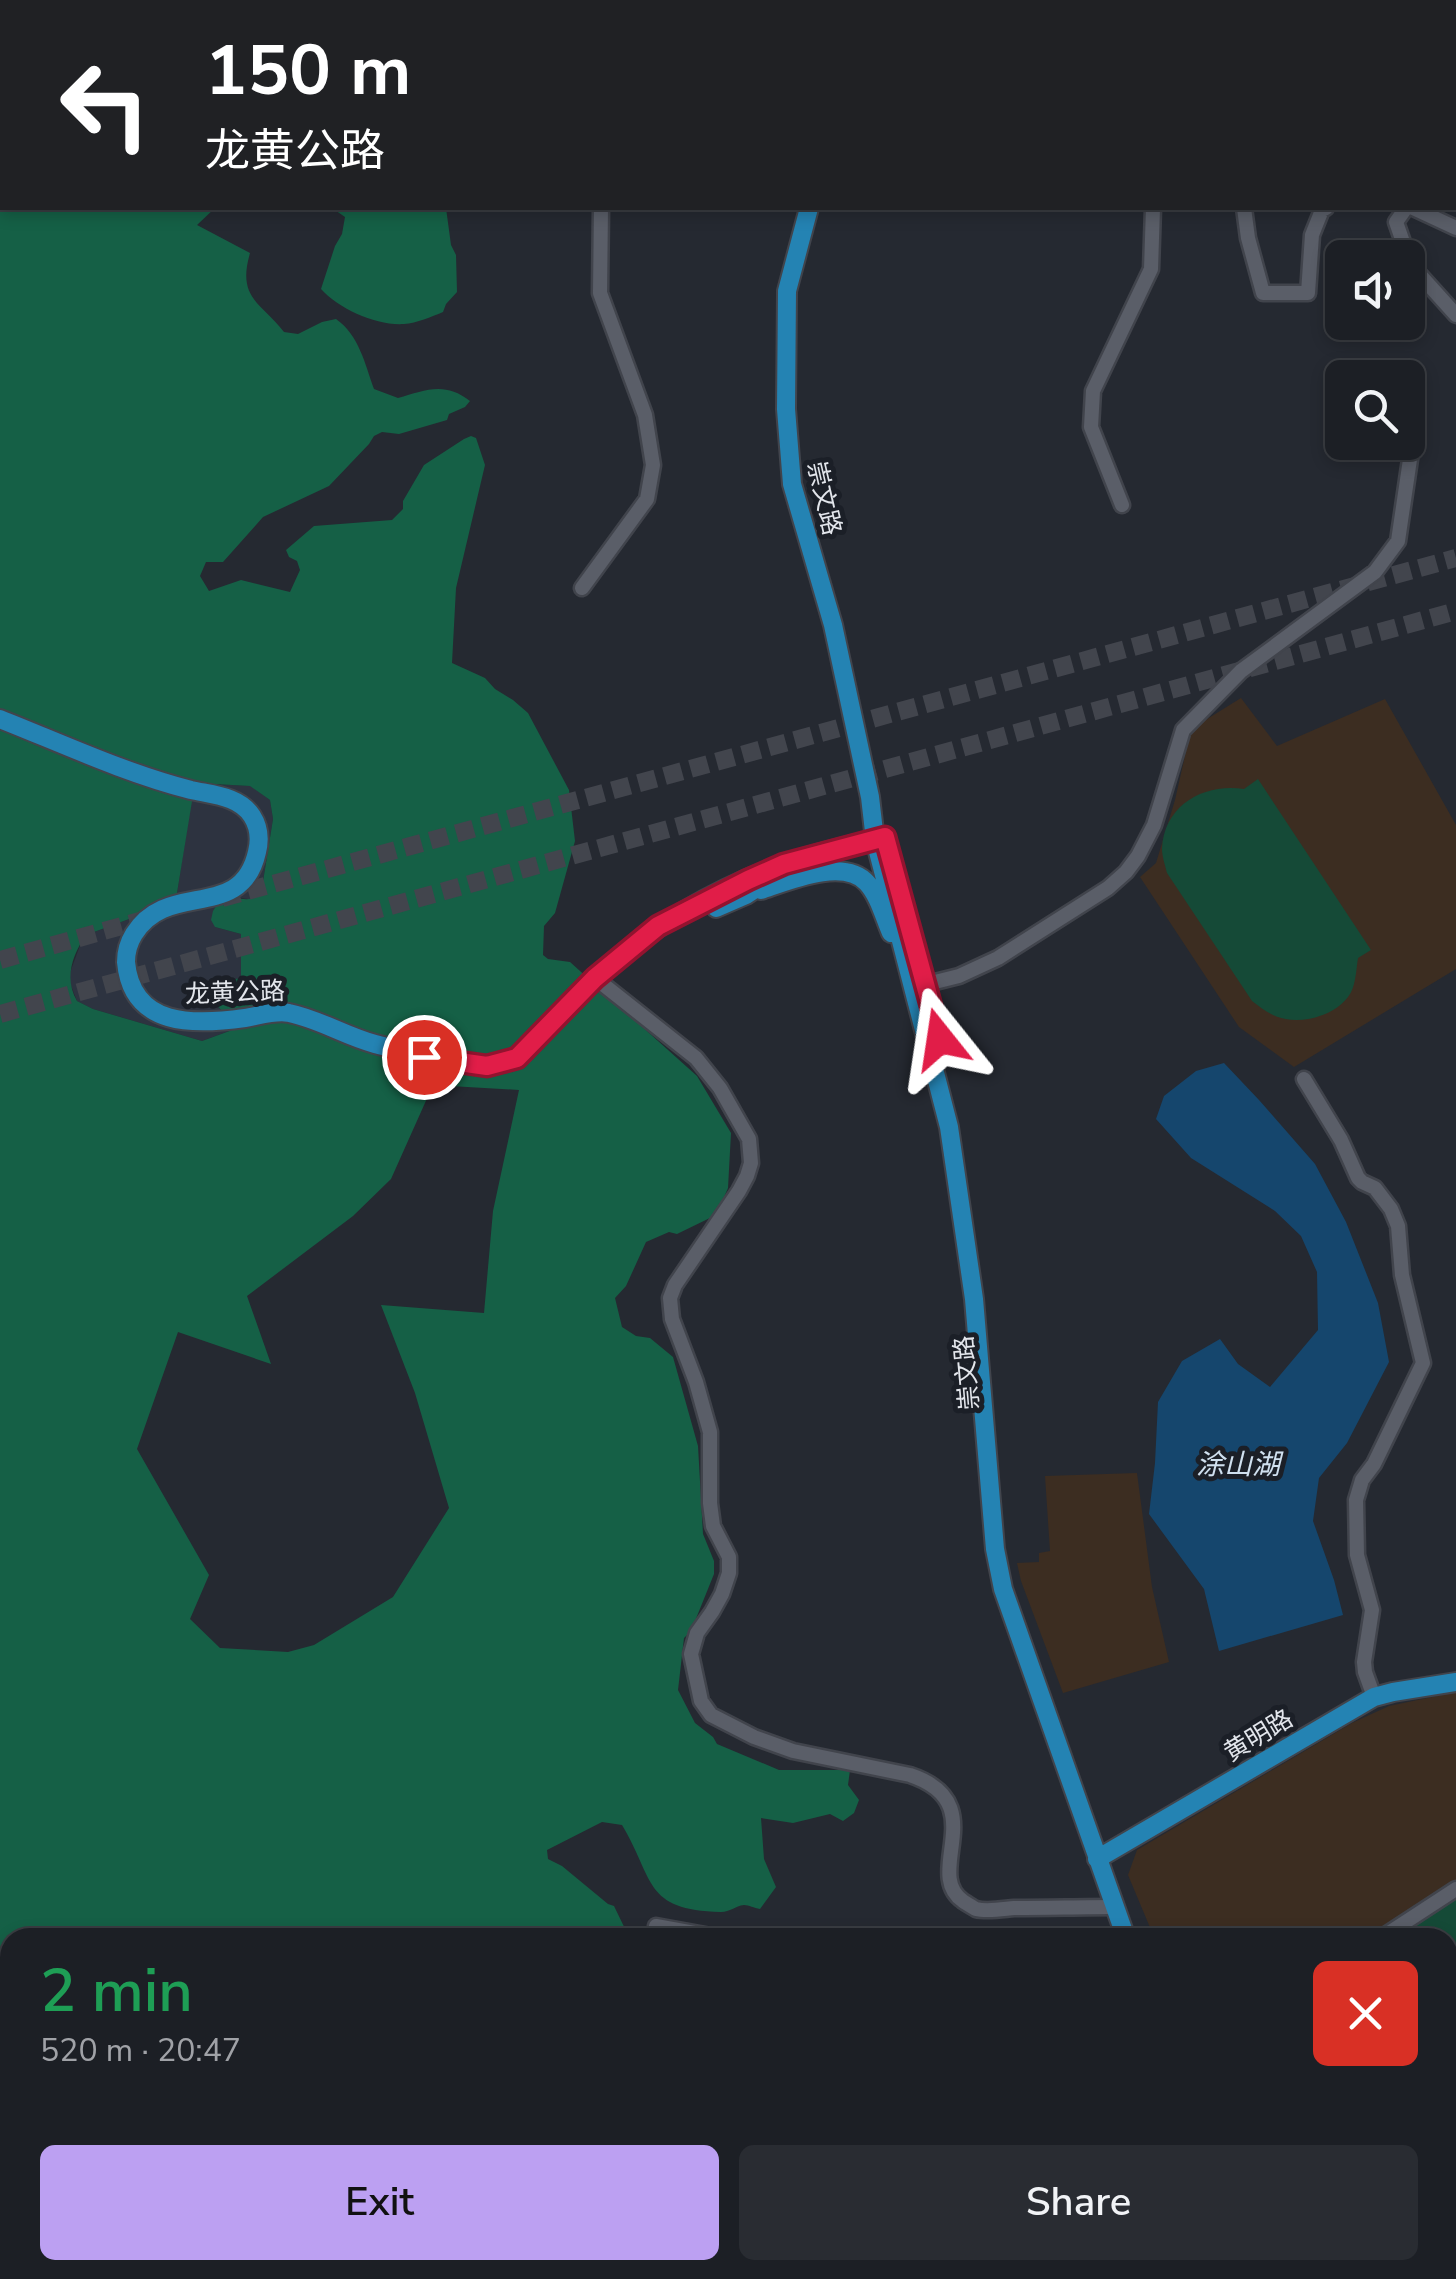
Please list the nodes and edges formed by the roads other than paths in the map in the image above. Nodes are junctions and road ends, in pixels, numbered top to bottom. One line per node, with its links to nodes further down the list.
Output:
1 (602, 210): 12 (street)
2 (808, 210): 14 (main road, 崇文路)
3 (1153, 210): 11 (street)
4 (1244, 210): 5 (street)
5 (1322, 210)
6 (1405, 210): 9 (street)
7 (1417, 210): 8 (street)
8 (1456, 228)
9 (1456, 314)
10 (1410, 460): 17 (street)
11 (1122, 506)
12 (582, 588)
13 (0, 719): 16 (main road, 龙黄公路)
14 (881, 841): 15 (main road, 龙黄公路); 17 (main road, 崇文路)
15 (739, 891): 16 (main road, 龙黄公路); 17 (main road)
16 (595, 978): 23 (street)
17 (920, 986): 21 (main road, 崇文路)
18 (1304, 1080): 20 (street)
19 (1456, 1682): 20 (main road, 黄明路)
20 (1374, 1697): 21 (main road, 黄明路)
21 (1102, 1856): 23 (main road, 崇文路); 27 (main road, 崇文路)
22 (1456, 1888): 28 (street)
23 (1114, 1907): 26 (main road, 崇文路)
24 (656, 1926): 25 (street)
25 (667, 1928)
26 (1122, 1928)
27 (1134, 1928)
28 (1396, 1928)

